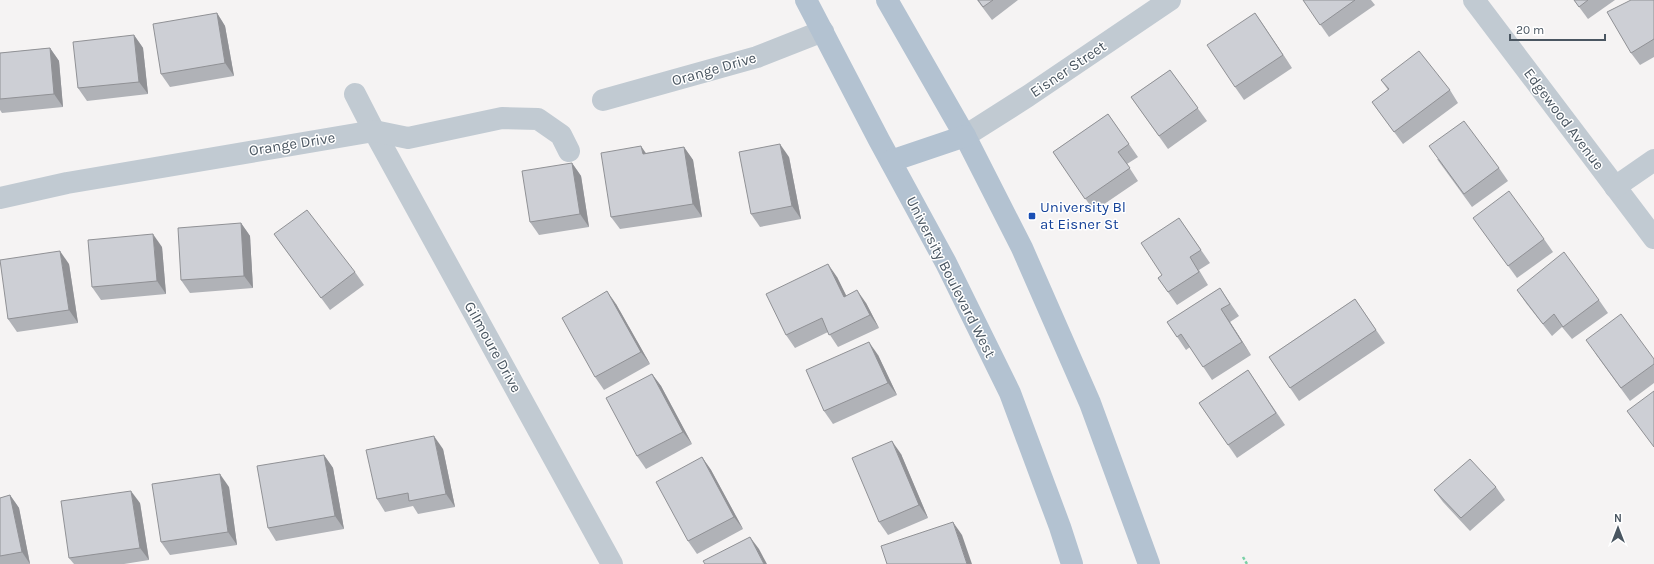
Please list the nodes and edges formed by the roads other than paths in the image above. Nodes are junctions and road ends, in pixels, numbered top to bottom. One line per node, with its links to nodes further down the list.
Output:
1 (806, 0): 5 (main road, University Boulevard West)
2 (887, 0): 9 (main road)
3 (1170, 0): 9 (street, Eisner Street)
4 (1474, 0): 13 (street, Edgewood Avenue)
5 (823, 30): 7 (street, Orange Drive); 12 (main road, University Boulevard West)
6 (355, 94): 8 (street, Gilmoure Drive)
7 (603, 100)
8 (374, 131): 10 (street, Orange Drive); 14 (street, Orange Drive); 16 (street, Gilmoure Drive)
9 (965, 136): 12 (main road); 18 (main road)
10 (569, 151)
11 (1654, 160): 13 (street)
12 (891, 161): 17 (main road, University Boulevard West)
13 (1615, 187): 15 (street, Edgewood Avenue)
14 (0, 198)
15 (1654, 238)
16 (612, 564)
17 (1072, 564)
18 (1149, 564)

